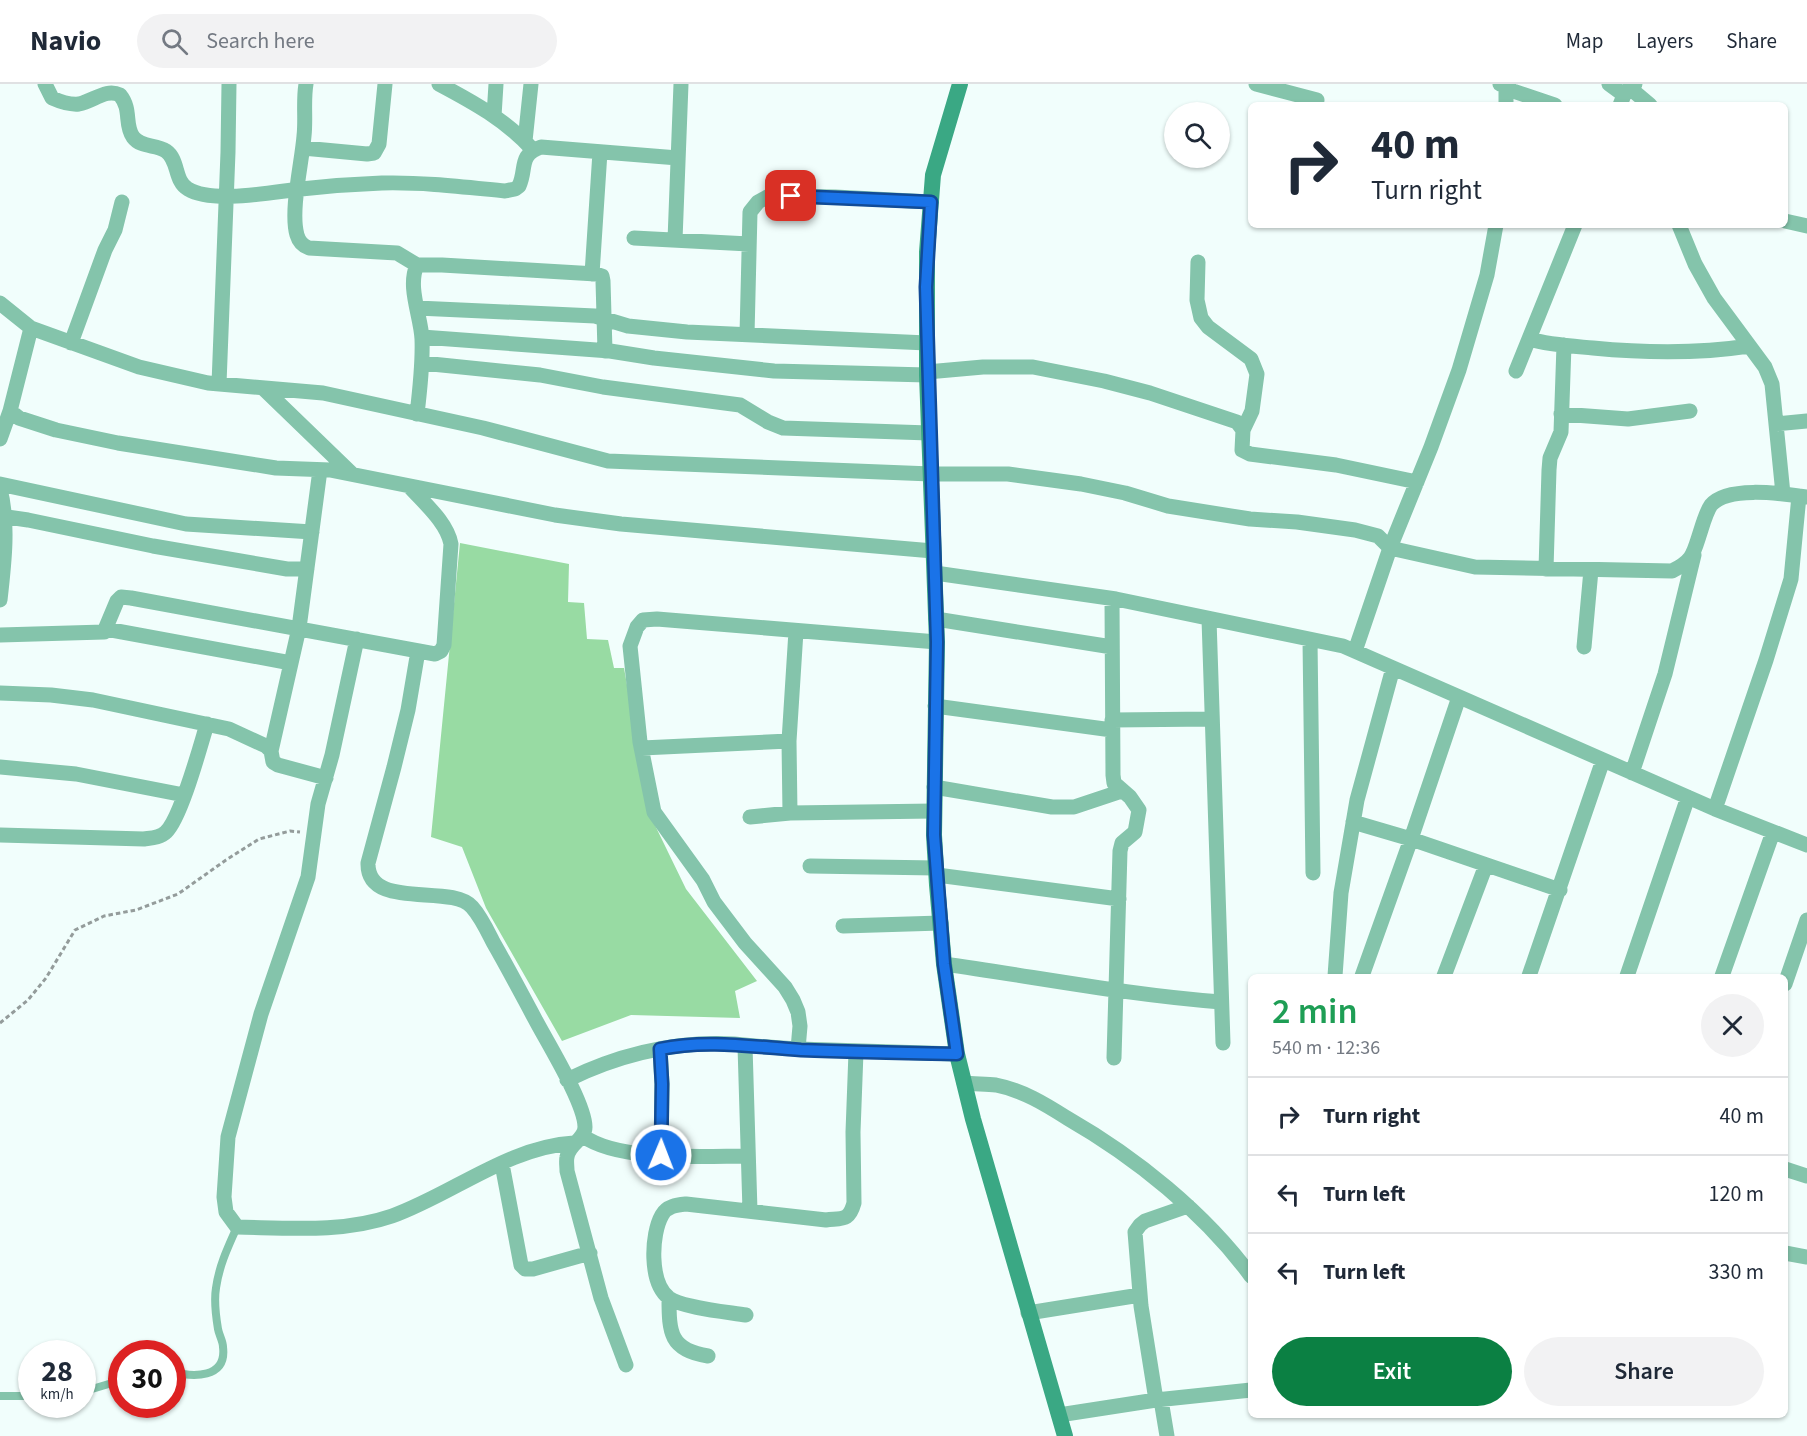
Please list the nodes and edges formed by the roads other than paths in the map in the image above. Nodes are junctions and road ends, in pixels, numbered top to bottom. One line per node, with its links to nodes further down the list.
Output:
1 (45, 84): 24 (street)
2 (229, 84): 24 (street)
3 (306, 84): 20 (street)
4 (385, 84): 20 (street)
5 (438, 84): 18 (street)
6 (496, 84): 18 (street)
7 (531, 84): 19 (street)
8 (681, 84): 22 (street)
9 (960, 84): 26 (main road)
10 (1256, 84): 14 (street)
11 (1609, 84): 13 (street)
12 (1503, 85): 15 (street); 16 (street)
13 (1628, 91): 17 (street)
14 (1317, 100)
15 (1506, 102)
16 (1546, 102)
17 (1645, 102)
18 (494, 116): 19 (street)
19 (529, 145): 21 (street); 23 (street)
20 (303, 148): 23 (street)
21 (600, 152): 22 (street); 37 (street)
22 (678, 158): 33 (street)
23 (298, 189): 24 (street); 36 (street)
24 (226, 196): 53 (street)
25 (122, 202): 45 (street)
26 (931, 202): 34 (street); 46 (main road)
27 (1788, 222): 28 (street)
28 (1807, 226)
29 (1495, 228): 67 (street)
30 (1574, 228): 44 (street)
31 (1680, 228): 48 (street)
32 (634, 238): 33 (street)
33 (675, 240): 34 (street)
34 (749, 244): 42 (street)
35 (1198, 262): 61 (street)
36 (417, 266): 37 (street); 39 (street)
37 (592, 274): 40 (street)
38 (0, 303): 41 (street)
39 (417, 308): 40 (street); 43 (street)
40 (604, 318): 42 (street); 49 (street)
41 (31, 328): 45 (street); 55 (street)
42 (747, 334): 46 (street)
43 (422, 337): 49 (street); 50 (street)
44 (1529, 339): 47 (street); 51 (street)
45 (71, 343): 53 (street)
46 (927, 343): 52 (main road)
47 (1564, 345): 48 (street); 58 (street)
48 (1749, 346): 60 (street)
49 (605, 351): 52 (street)
50 (422, 363): 57 (street); 62 (street)
51 (1516, 370)
52 (927, 373): 61 (street); 62 (main road)
53 (219, 384): 54 (street)
54 (263, 388): 57 (street); 65 (street)
55 (10, 411): 63 (street); 64 (street)
56 (1690, 411): 58 (street)
57 (417, 414): 66 (street)
58 (1561, 414): 79 (street)
59 (1807, 421): 60 (street)
60 (1776, 424): 71 (street)
61 (1243, 430): 67 (street)
62 (929, 433): 66 (main road)
63 (0, 439)
64 (320, 470): 65 (street); 74 (street)
65 (352, 474): 69 (street)
66 (931, 474): 75 (street); 76 (main road)
67 (1417, 482): 75 (street)
68 (0, 484): 74 (street)
69 (409, 486): 76 (street); 95 (street)
70 (0, 489): 73 (street)
71 (1783, 494): 72 (street); 77 (street)
72 (1803, 496): 116 (street)
73 (2, 516): 78 (street); 83 (street)
74 (312, 532): 78 (street)
75 (1390, 548): 79 (street); 96 (street)
76 (933, 551): 81 (main road)
77 (1694, 555): 80 (street); 110 (street)
78 (307, 569): 86 (street)
79 (1546, 569): 80 (street)
80 (1591, 570): 94 (street)
81 (935, 573): 82 (street); 84 (main road)
82 (1112, 599): 85 (street); 93 (street)
83 (0, 600)
84 (936, 619): 92 (main road); 93 (street)
85 (1209, 619): 91 (street); 102 (street)
86 (299, 628): 87 (street); 90 (street); 97 (street)
87 (106, 629): 89 (street); 97 (street)
88 (796, 631): 92 (street); 105 (street); 106 (street)
89 (0, 635)
90 (357, 639): 95 (street); 111 (street)
91 (1310, 640): 96 (street); 128 (street)
92 (937, 642): 101 (main road)
93 (1112, 647): 104 (street)
94 (1584, 647)
95 (418, 651): 151 (street)
96 (1355, 651): 98 (street)
97 (291, 663): 107 (street)
98 (1394, 668): 100 (street); 120 (street)
99 (0, 693): 103 (street)
100 (1459, 697): 108 (street); 123 (street)
101 (935, 706): 104 (street); 112 (main road)
102 (1212, 719): 104 (street); 143 (street)
103 (207, 724): 107 (street); 114 (street)
104 (1112, 725): 113 (street)
105 (789, 741): 106 (street); 118 (street)
106 (642, 748): 147 (street)
107 (271, 752): 111 (street)
108 (1603, 760): 110 (street); 129 (street)
109 (0, 767): 114 (street)
110 (1632, 773): 115 (street)
111 (326, 778): 161 (street)
112 (934, 787): 113 (street); 117 (main road)
113 (1122, 791): 130 (street)
114 (184, 795): 122 (street)
115 (1688, 797): 116 (street); 139 (street)
116 (1715, 809): 121 (street)
117 (934, 811): 118 (street); 127 (main road)
118 (790, 813): 119 (street)
119 (750, 817)
120 (1353, 822): 123 (street); 135 (street)
121 (1773, 832): 124 (street); 140 (street)
122 (0, 835)
123 (1412, 839): 125 (street); 136 (street)
124 (1807, 845)
125 (1486, 865): 129 (street); 137 (street)
126 (810, 866): 127 (street)
127 (936, 872): 130 (street); 132 (main road)
128 (1313, 873)
129 (1560, 890): 138 (street)
130 (1119, 899): 142 (street)
131 (1807, 920): 141 (street)
132 (941, 923): 133 (street); 134 (main road)
133 (843, 926)
134 (944, 964): 142 (street); 149 (main road)
135 (1335, 973)
136 (1363, 974)
137 (1445, 974)
138 (1530, 974)
139 (1628, 974)
140 (1723, 974)
141 (1788, 975)
142 (1117, 991): 143 (street); 150 (street)
143 (1221, 1002): 144 (street)
144 (1222, 1043)
145 (745, 1046): 146 (street); 147 (street); 155 (street)
146 (660, 1049): 151 (street); 154 (street)
147 (798, 1050): 148 (street)
148 (856, 1052): 149 (street); 160 (street)
149 (957, 1054): 152 (main road)
150 (1114, 1058)
151 (567, 1080): 153 (street)
152 (964, 1083): 159 (street); 168 (main road)
153 (579, 1139): 154 (street); 156 (street); 162 (street)
154 (661, 1155): 155 (street)
155 (748, 1156): 160 (street)
156 (502, 1164): 161 (street); 162 (street)
157 (1788, 1170): 158 (street)
158 (1807, 1176)
159 (1188, 1206): 165 (street); 166 (street)
160 (750, 1211): 167 (street)
161 (237, 1227): 172 (lane)
162 (590, 1253): 171 (street)
163 (1788, 1254): 164 (street)
164 (1807, 1257)
165 (1248, 1272)
166 (1140, 1295): 168 (street); 176 (street)
167 (669, 1298): 169 (street); 170 (street)
168 (1028, 1314): 177 (main road)
169 (746, 1315)
170 (708, 1356)
171 (626, 1365)
172 (186, 1376)
173 (1248, 1390): 176 (street)
174 (0, 1396): 175 (lane)
175 (18, 1396)
176 (1158, 1400): 177 (street); 179 (street)
177 (1059, 1415): 178 (main road)
178 (1065, 1436)
179 (1167, 1436)

